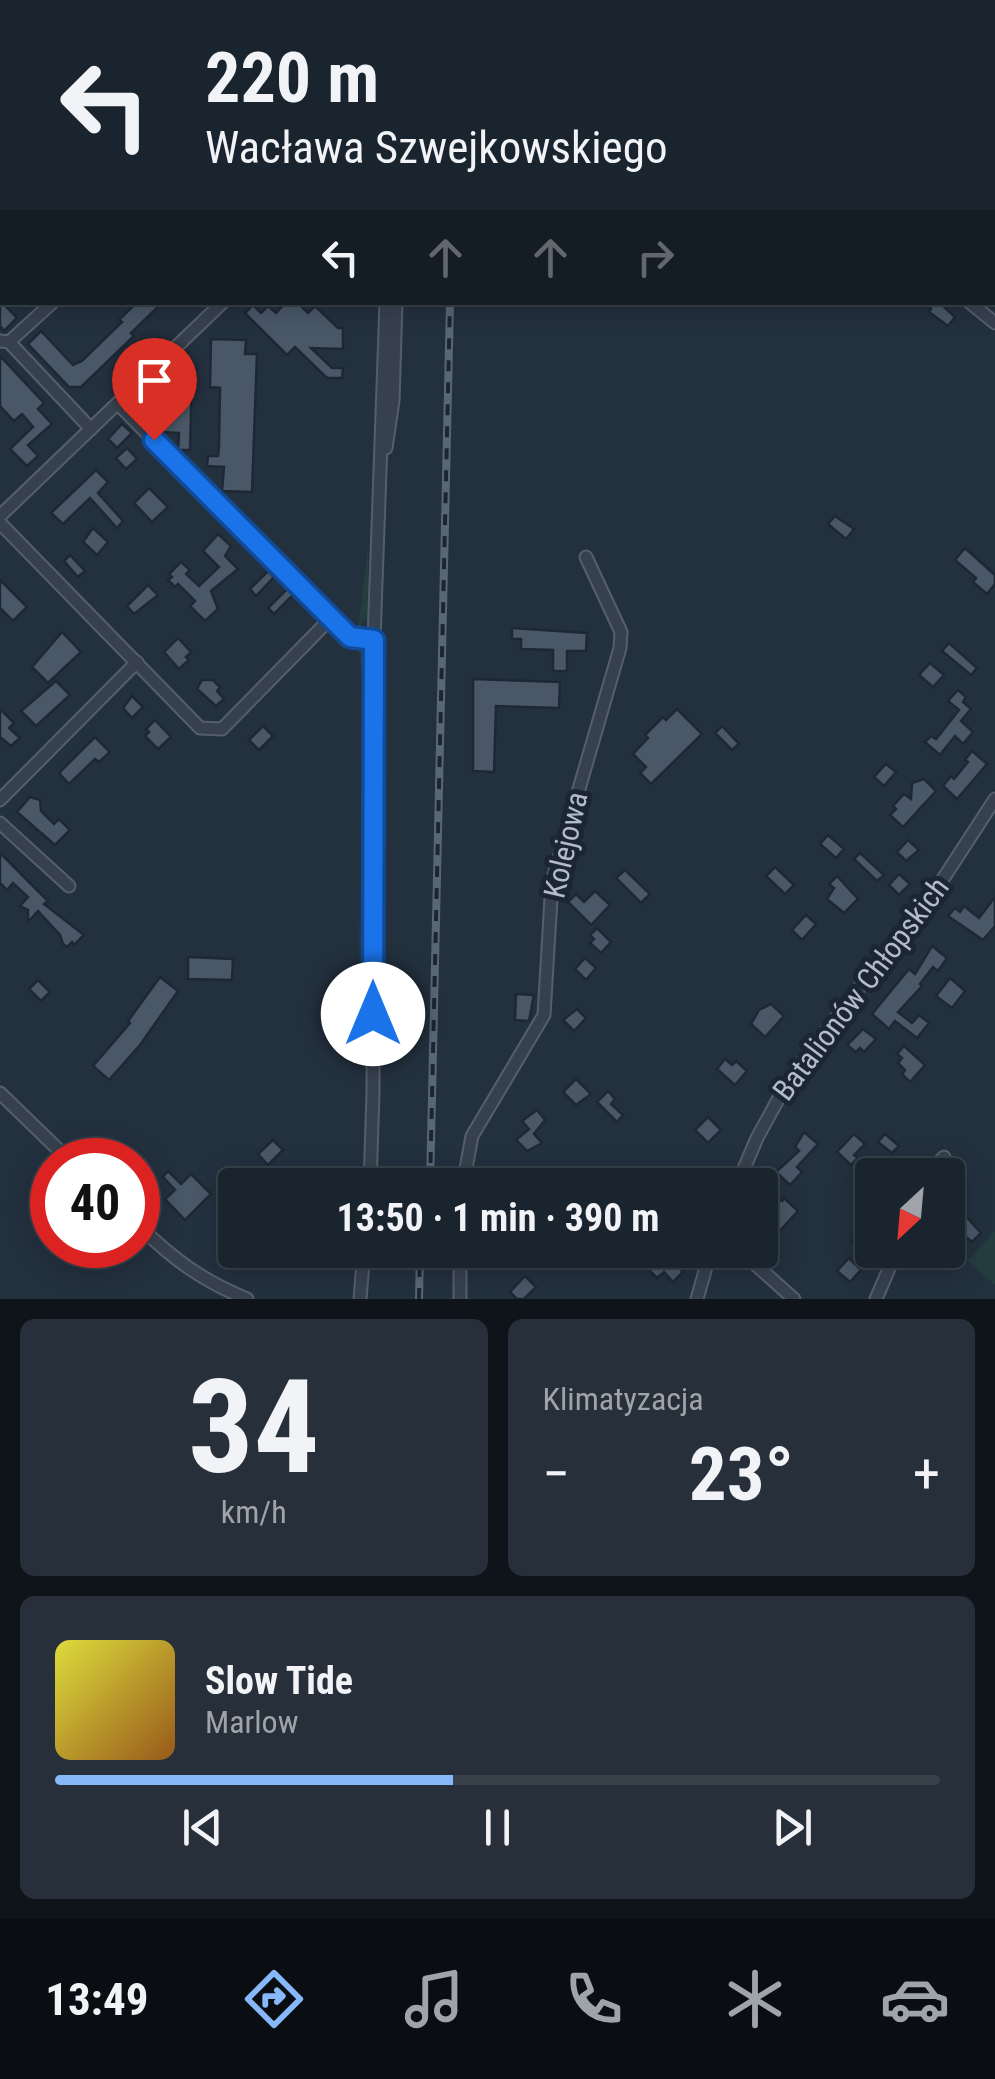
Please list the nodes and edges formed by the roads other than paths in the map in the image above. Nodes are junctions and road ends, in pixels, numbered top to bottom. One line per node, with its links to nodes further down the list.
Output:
1 (50, 305): 7 (street)
2 (219, 305): 8 (street)
3 (386, 305): 10 (street)
4 (396, 305): 10 (street)
5 (974, 305): 6 (street)
6 (995, 323)
7 (5, 342): 9 (street)
8 (118, 404): 9 (street); 13 (street)
9 (91, 429): 11 (street)
10 (382, 467): 14 (street)
11 (0, 519): 15 (street)
12 (586, 556): 23 (street, Kolejowa)
13 (330, 619): 14 (street); 15 (street)
14 (374, 640): 22 (street)
15 (137, 662): 17 (street)
16 (995, 799): 24 (street, Batalionów Chłopskich)
17 (0, 800)
18 (0, 823): 19 (street)
19 (69, 886)
20 (0, 1093): 21 (street)
21 (46, 1138)
22 (371, 1168)
23 (466, 1168)
24 (744, 1168)
25 (160, 1245): 31 (street)
26 (363, 1268): 32 (street)
27 (460, 1268): 33 (street)
28 (706, 1268): 34 (street)
29 (759, 1268): 35 (street)
30 (889, 1268): 36 (street)
31 (247, 1299)
32 (360, 1299)
33 (460, 1299)
34 (697, 1299)
35 (794, 1299)
36 (876, 1299)

